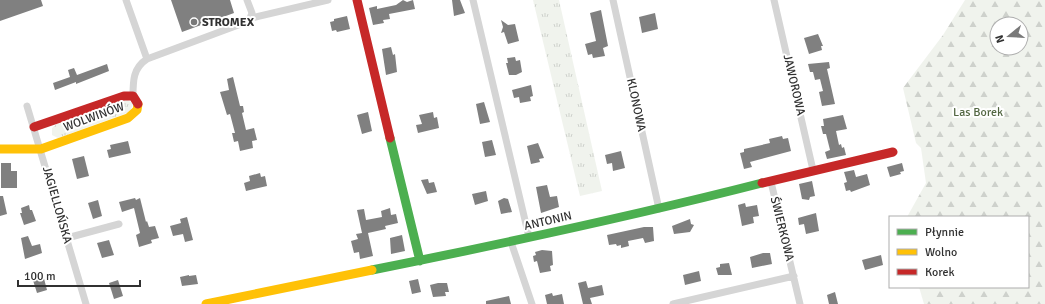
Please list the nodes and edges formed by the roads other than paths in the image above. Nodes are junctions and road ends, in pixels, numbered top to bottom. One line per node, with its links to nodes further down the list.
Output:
1 (126, 0): 9 (street)
2 (247, 0): 8 (street)
3 (328, 0): 8 (street)
4 (357, 0): 23 (street)
5 (472, 0): 20 (street)
6 (613, 0): 18 (street, KLONOWA)
7 (774, 0): 16 (street, JAWOROWA)
8 (251, 18): 9 (street)
9 (147, 59): 10 (street, WOLWINÓW)
10 (133, 96): 12 (street, WOLWINÓW); 14 (street, WOLWINÓW)
11 (27, 106): 12 (street, JAGIELLOŃSKA)
12 (34, 127): 14 (street, JAGIELLOŃSKA)
13 (0, 148): 14 (street)
14 (41, 149): 21 (street, JAGIELLOŃSKA)
15 (893, 152): 16 (street, ANTONIN)
16 (813, 170): 17 (street, ANTONIN)
17 (771, 182): 18 (street, ANTONIN); 24 (street, ŚWIERKOWA)
18 (659, 209): 20 (street, ANTONIN)
19 (119, 224): 21 (street)
20 (529, 237): 22 (street, ANTONIN)
21 (67, 238): 25 (street, JAGIELLOŃSKA)
22 (511, 242): 23 (street, ANTONIN); 27 (street)
23 (420, 261): 26 (street, ANTONIN)
24 (794, 276): 28 (street, ŚWIERKOWA); 29 (street, ŚWIERKOWA)
25 (86, 304)
26 (206, 304)
27 (532, 304)
28 (673, 304)
29 (800, 304)

